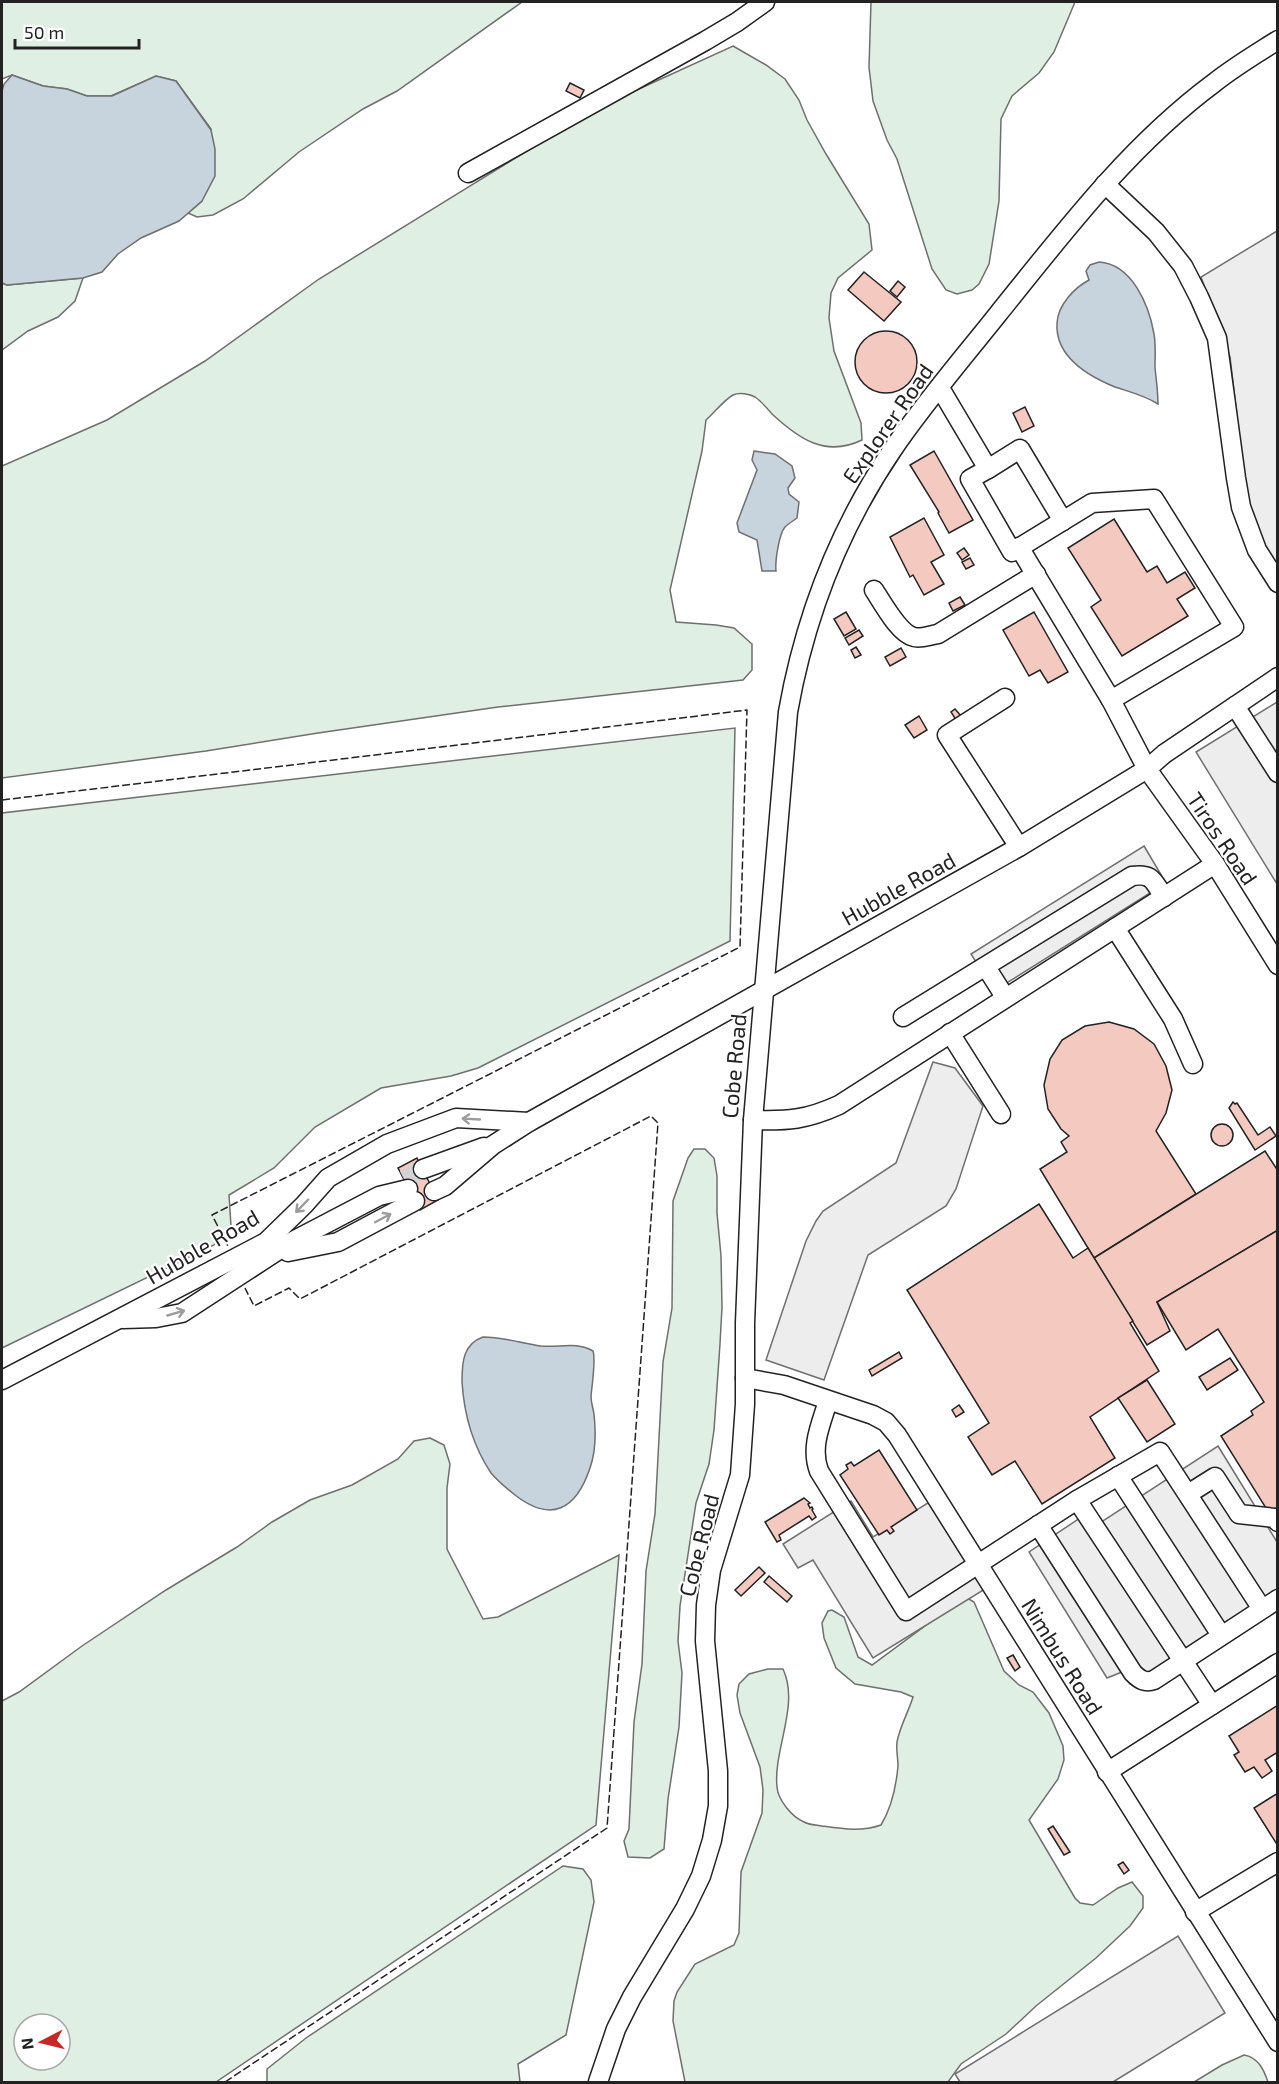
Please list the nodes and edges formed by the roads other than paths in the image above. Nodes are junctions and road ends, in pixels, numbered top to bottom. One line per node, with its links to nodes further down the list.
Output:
1 (765, 2): 3 (street)
2 (1278, 40): 4 (street, Explorer Road)
3 (468, 173)
4 (1105, 184): 5 (street, Explorer Road); 10 (street)
5 (940, 388): 6 (street); 24 (street, Explorer Road)
6 (988, 469): 7 (street); 8 (street)
7 (1063, 521): 8 (street); 14 (street)
8 (1019, 547): 9 (street, Tiros Road)
9 (1036, 574): 11 (street); 14 (street, Tiros Road)
10 (1278, 583)
11 (873, 590)
12 (1276, 680): 15 (street, Hubble Road)
13 (1005, 698): 18 (street)
14 (1112, 700): 16 (street, Tiros Road)
15 (1234, 706): 16 (street, Hubble Road); 17 (street)
16 (1147, 769): 18 (street, Hubble Road); 19 (street, Tiros Road)
17 (1278, 773)
18 (1018, 847): 24 (street, Hubble Road)
19 (1215, 864): 20 (street); 22 (street, Tiros Road)
20 (1164, 897): 21 (street); 23 (street)
21 (1115, 928): 25 (street); 28 (street)
22 (1278, 965)
23 (986, 967): 25 (street); 26 (street)
24 (764, 992): 30 (street, Cobe Road); 31 (street, Hubble Road)
25 (1005, 997): 27 (street)
26 (903, 1017)
27 (950, 1033): 29 (street); 30 (street)
28 (1193, 1064)
29 (1001, 1114)
30 (753, 1120): 35 (street, Cobe Road)
31 (530, 1122): 32 (street, Hubble Road); 34 (street, Hubble Road, one-way to 34)
32 (493, 1145): 32 (street, Hubble Road)
33 (269, 1258): 33 (street, Hubble Road, one-way to 33); 34 (street, Hubble Road, one-way to 33)
34 (118, 1319): 36 (street, Hubble Road)
35 (745, 1378): 37 (street, Nimbus Road); 54 (street, Cobe Road)
36 (2, 1380)
37 (828, 1401): 43 (street, Nimbus Road); 43 (street)
38 (1118, 1476): 39 (street); 40 (street); 46 (street)
39 (1188, 1494): 41 (street); 45 (street)
40 (1077, 1500): 42 (street); 47 (street)
41 (1278, 1522)
42 (1038, 1525): 43 (street); 47 (street)
43 (978, 1564): 50 (street, Nimbus Road)
44 (1278, 1599): 45 (street)
45 (1262, 1609): 46 (street)
46 (1221, 1635): 47 (street)
47 (1183, 1662): 49 (street)
48 (1278, 1663): 49 (street)
49 (1212, 1705): 50 (street)
50 (1107, 1772): 52 (street, Nimbus Road)
51 (1278, 1862): 52 (street)
52 (1195, 1912): 53 (street, Nimbus Road)
53 (1278, 2043)
54 (598, 2082)

